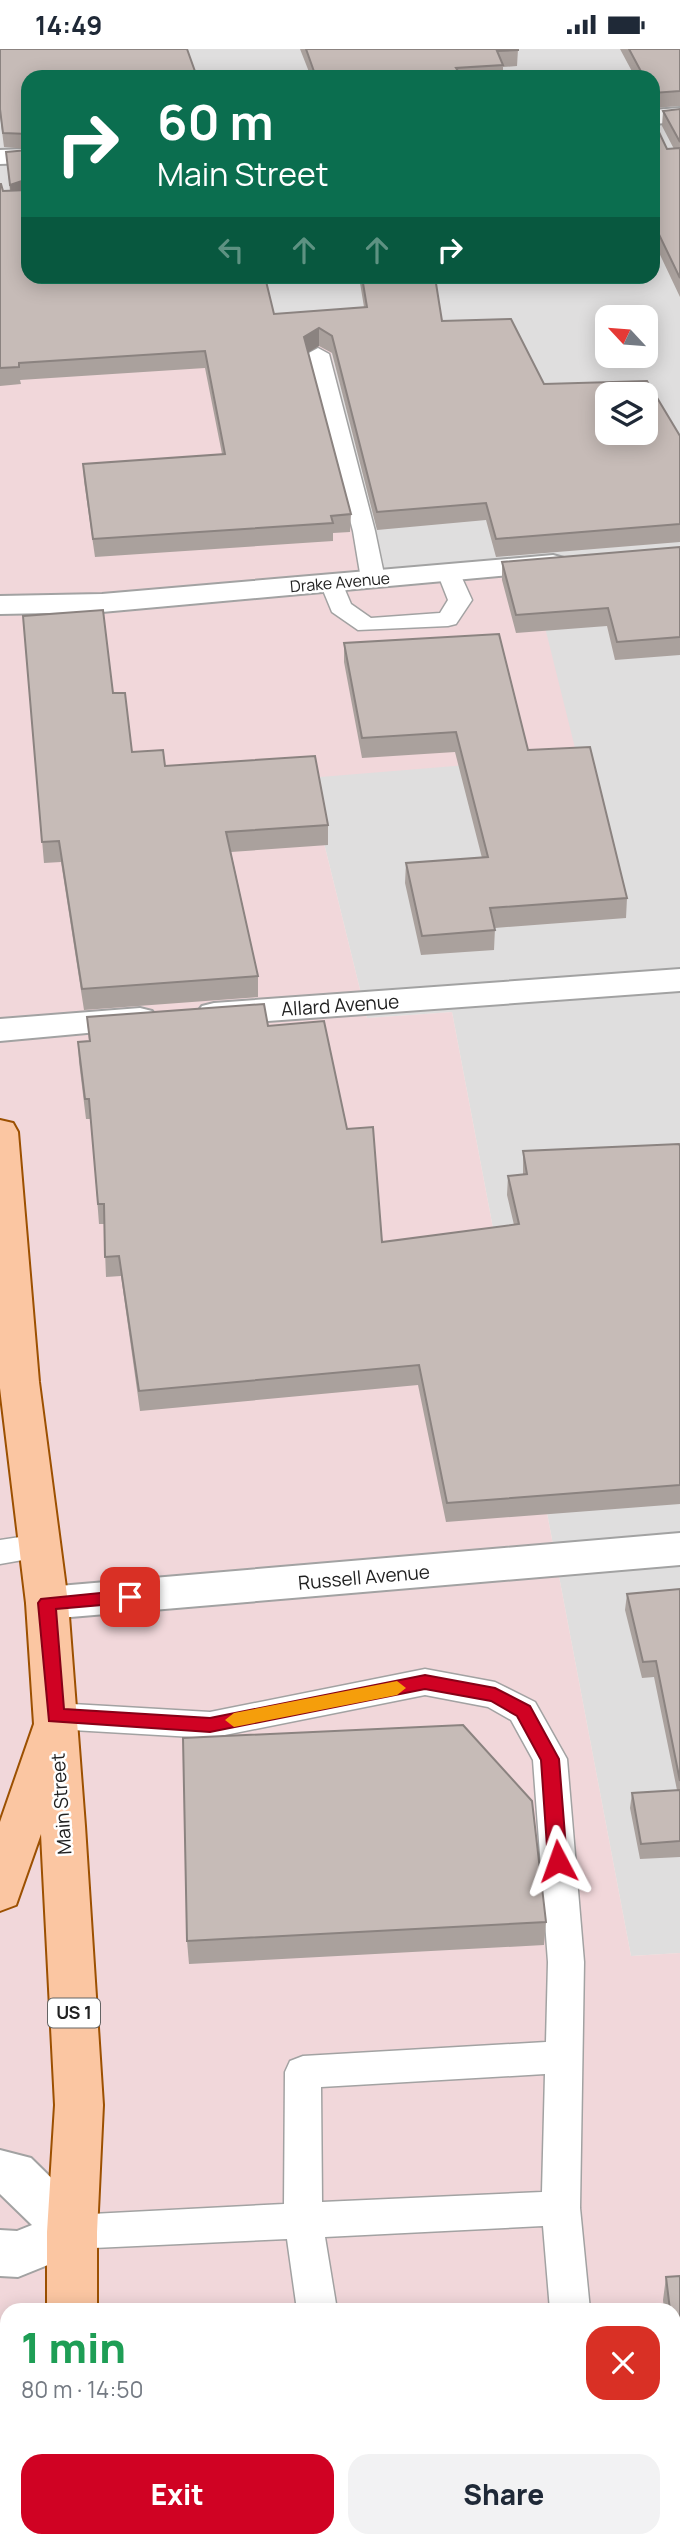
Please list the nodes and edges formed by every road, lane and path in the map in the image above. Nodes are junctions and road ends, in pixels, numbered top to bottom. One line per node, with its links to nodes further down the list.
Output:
1 (680, 115): 2 (street)
2 (660, 116)
3 (21, 156): 4 (street)
4 (0, 157)
5 (318, 354): 8 (lane)
6 (575, 562): 7 (street, Drake Avenue)
7 (449, 572): 8 (street, Drake Avenue); 9 (lane)
8 (373, 579): 9 (street, Drake Avenue)
9 (332, 583): 10 (street, Drake Avenue)
10 (0, 605)
11 (680, 980): 12 (street, Allard Avenue)
12 (0, 1030)
13 (0, 1132): 14 (main road, Main Street / US 1)
14 (4, 1207): 15 (main road, Main Street / US 1)
15 (20, 1549): 17 (main road, Main Street / US 1)
16 (680, 1549): 17 (street, Russell Avenue)
17 (47, 1603): 18 (main road, Main Street / US 1)
18 (55, 1716): 19 (main road); 20 (lane); 24 (main road, Main Street / US 1)
19 (0, 1892)
20 (565, 2057): 22 (lane); 23 (lane)
21 (0, 2172): 24 (street)
22 (561, 2208): 23 (lane); 28 (lane)
23 (303, 2221): 24 (lane); 27 (lane)
24 (72, 2232): 25 (street); 26 (main road, Main Street / US 1)
25 (0, 2253)
26 (72, 2303)
27 (316, 2303)
28 (569, 2303)

